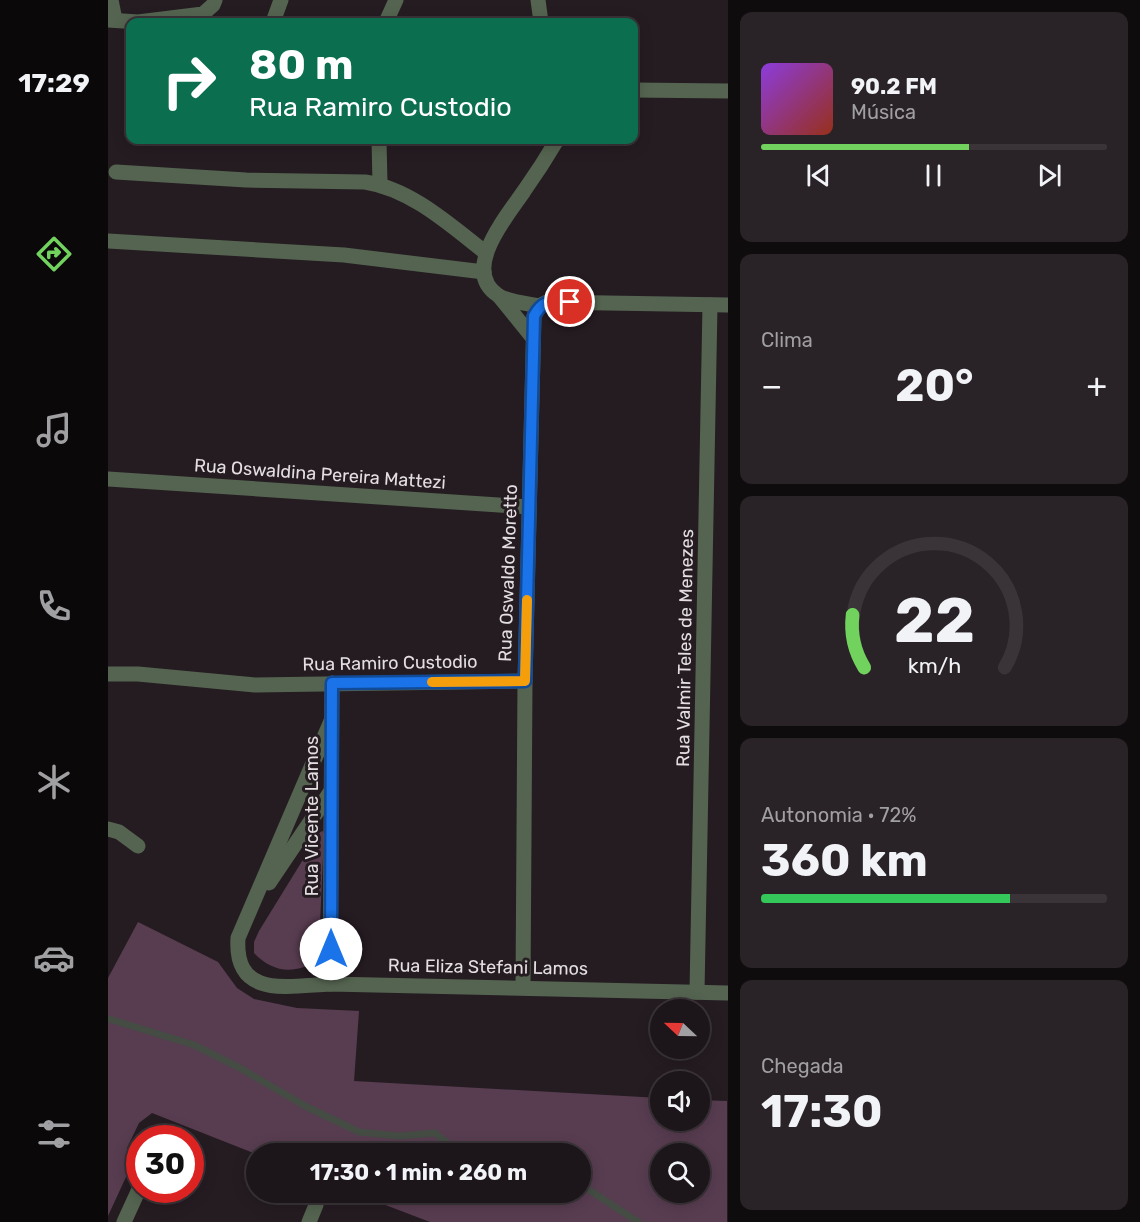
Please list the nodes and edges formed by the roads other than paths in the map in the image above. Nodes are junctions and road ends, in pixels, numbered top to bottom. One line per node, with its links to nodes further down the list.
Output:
1 (111, 0): 10 (street)
2 (215, 0): 6 (street)
3 (281, 0): 7 (street)
4 (396, 0): 8 (street)
5 (538, 0): 9 (street)
6 (170, 18)
7 (274, 18)
8 (388, 18)
9 (541, 18)
10 (112, 20)
11 (638, 90): 12 (street)
12 (728, 91)
13 (379, 144): 16 (street)
14 (555, 144): 18 (street)
15 (116, 172): 16 (street)
16 (380, 184): 18 (street)
17 (108, 241): 19 (street)
18 (486, 253): 19 (street)
19 (484, 272): 20 (street)
20 (499, 296): 23 (street); 24 (street)
21 (710, 305): 22 (street); 23 (street); 37 (street, Rua Valmir Teles de Menezes)
22 (728, 305)
23 (539, 306): 24 (street, Rua Oswaldo Moretto)
24 (533, 338): 26 (street, Rua Oswaldo Moretto)
25 (108, 479): 26 (street, Rua Oswaldina Pereira Mattezi)
26 (530, 507): 28 (street, Rua Oswaldo Moretto)
27 (108, 674): 29 (street, Rua Ramiro Custodio)
28 (525, 681): 29 (street, Rua Ramiro Custodio); 36 (street, Rua Oswaldo Moretto)
29 (332, 683): 30 (street, Rua Vicente Lamos)
30 (331, 721): 31 (street, Rua Vicente Lamos); 34 (street, Rua Eliza Stefani Lamos)
31 (331, 791): 34 (street, Rua Eliza Stefani Lamos); 35 (street, Rua Vicente Lamos)
32 (108, 830): 33 (street)
33 (138, 846)
34 (249, 912): 35 (street, Rua Eliza Stefani Lamos)
35 (330, 984): 36 (street, Rua Eliza Stefani Lamos)
36 (523, 987): 37 (street, Rua Eliza Stefani Lamos)
37 (697, 992): 38 (street, Rua Eliza Stefani Lamos)
38 (728, 993)
39 (132, 1203): 41 (street)
40 (316, 1205): 42 (street)
41 (124, 1222)
42 (309, 1222)

